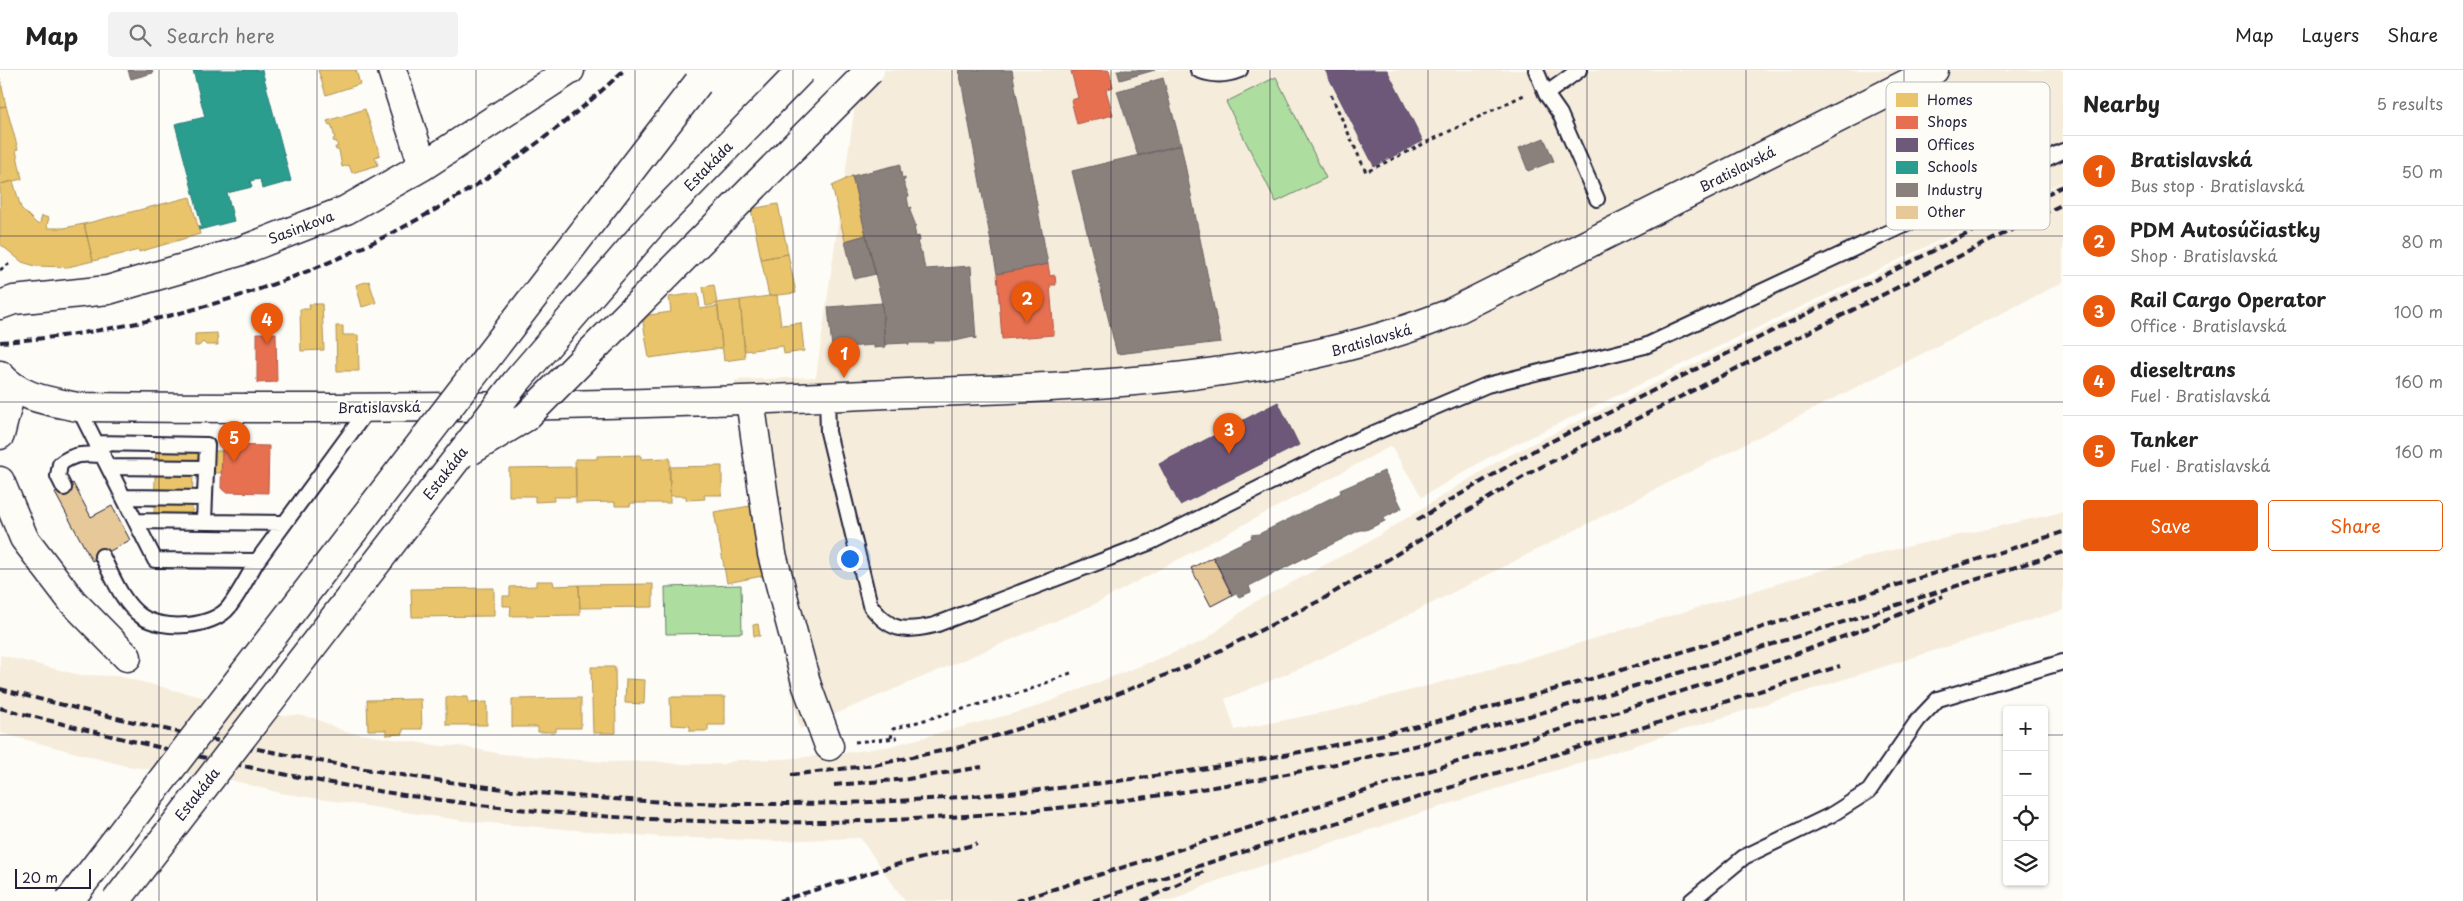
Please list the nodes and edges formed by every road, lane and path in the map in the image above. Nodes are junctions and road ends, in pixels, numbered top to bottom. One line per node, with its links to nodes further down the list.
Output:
1 (392, 70): 18 (street)
2 (570, 70): 18 (street, Sasinkova)
3 (802, 70): 31 (street, Estakáda, bridge)
4 (870, 70): 31 (street, bridge)
5 (1198, 70): 6 (lane)
6 (1240, 70)
7 (1536, 70): 14 (lane)
8 (1579, 70): 14 (lane)
9 (1934, 70): 10 (street, Bratislavská)
10 (1904, 77)
11 (698, 83): 48 (street, bridge)
12 (1886, 86): 25 (street, Bratislavská)
13 (1528, 92): 15 (path)
14 (1546, 94): 19 (lane)
15 (1331, 95)
16 (2063, 151): 17 (lane)
17 (2050, 157)
18 (423, 166): 23 (street, Sasinkova)
19 (1597, 199)
20 (1894, 230): 25 (lane)
21 (9, 264): 22 (path)
22 (0, 270)
23 (0, 305)
24 (6, 381): 27 (street, Bratislavská); 29 (street, Bratislavská)
25 (827, 397): 26 (street, Bratislavská)
26 (750, 400): 28 (street, Bratislavská); 47 (street)
27 (78, 407): 28 (street, Bratislavská); 30 (lane)
28 (369, 408): 39 (lane)
29 (0, 435)
30 (103, 455): 32 (lane); 32 (lane); 34 (lane); 35 (lane)
31 (454, 461): 49 (street, Estakáda, bridge)
32 (206, 468): 36 (lane)
33 (0, 481): 42 (street)
34 (64, 488)
35 (124, 498): 36 (lane); 37 (lane)
36 (205, 498): 38 (lane)
37 (136, 521): 38 (lane); 41 (lane)
38 (204, 522): 39 (lane)
39 (284, 523): 41 (lane)
40 (102, 556): 41 (lane)
41 (257, 561)
42 (127, 657)
43 (2063, 662): 50 (lane)
44 (1073, 672): 45 (path)
45 (891, 738): 46 (path); 47 (path)
46 (897, 738)
47 (829, 746)
48 (69, 901)
49 (116, 901)
50 (1691, 901)

